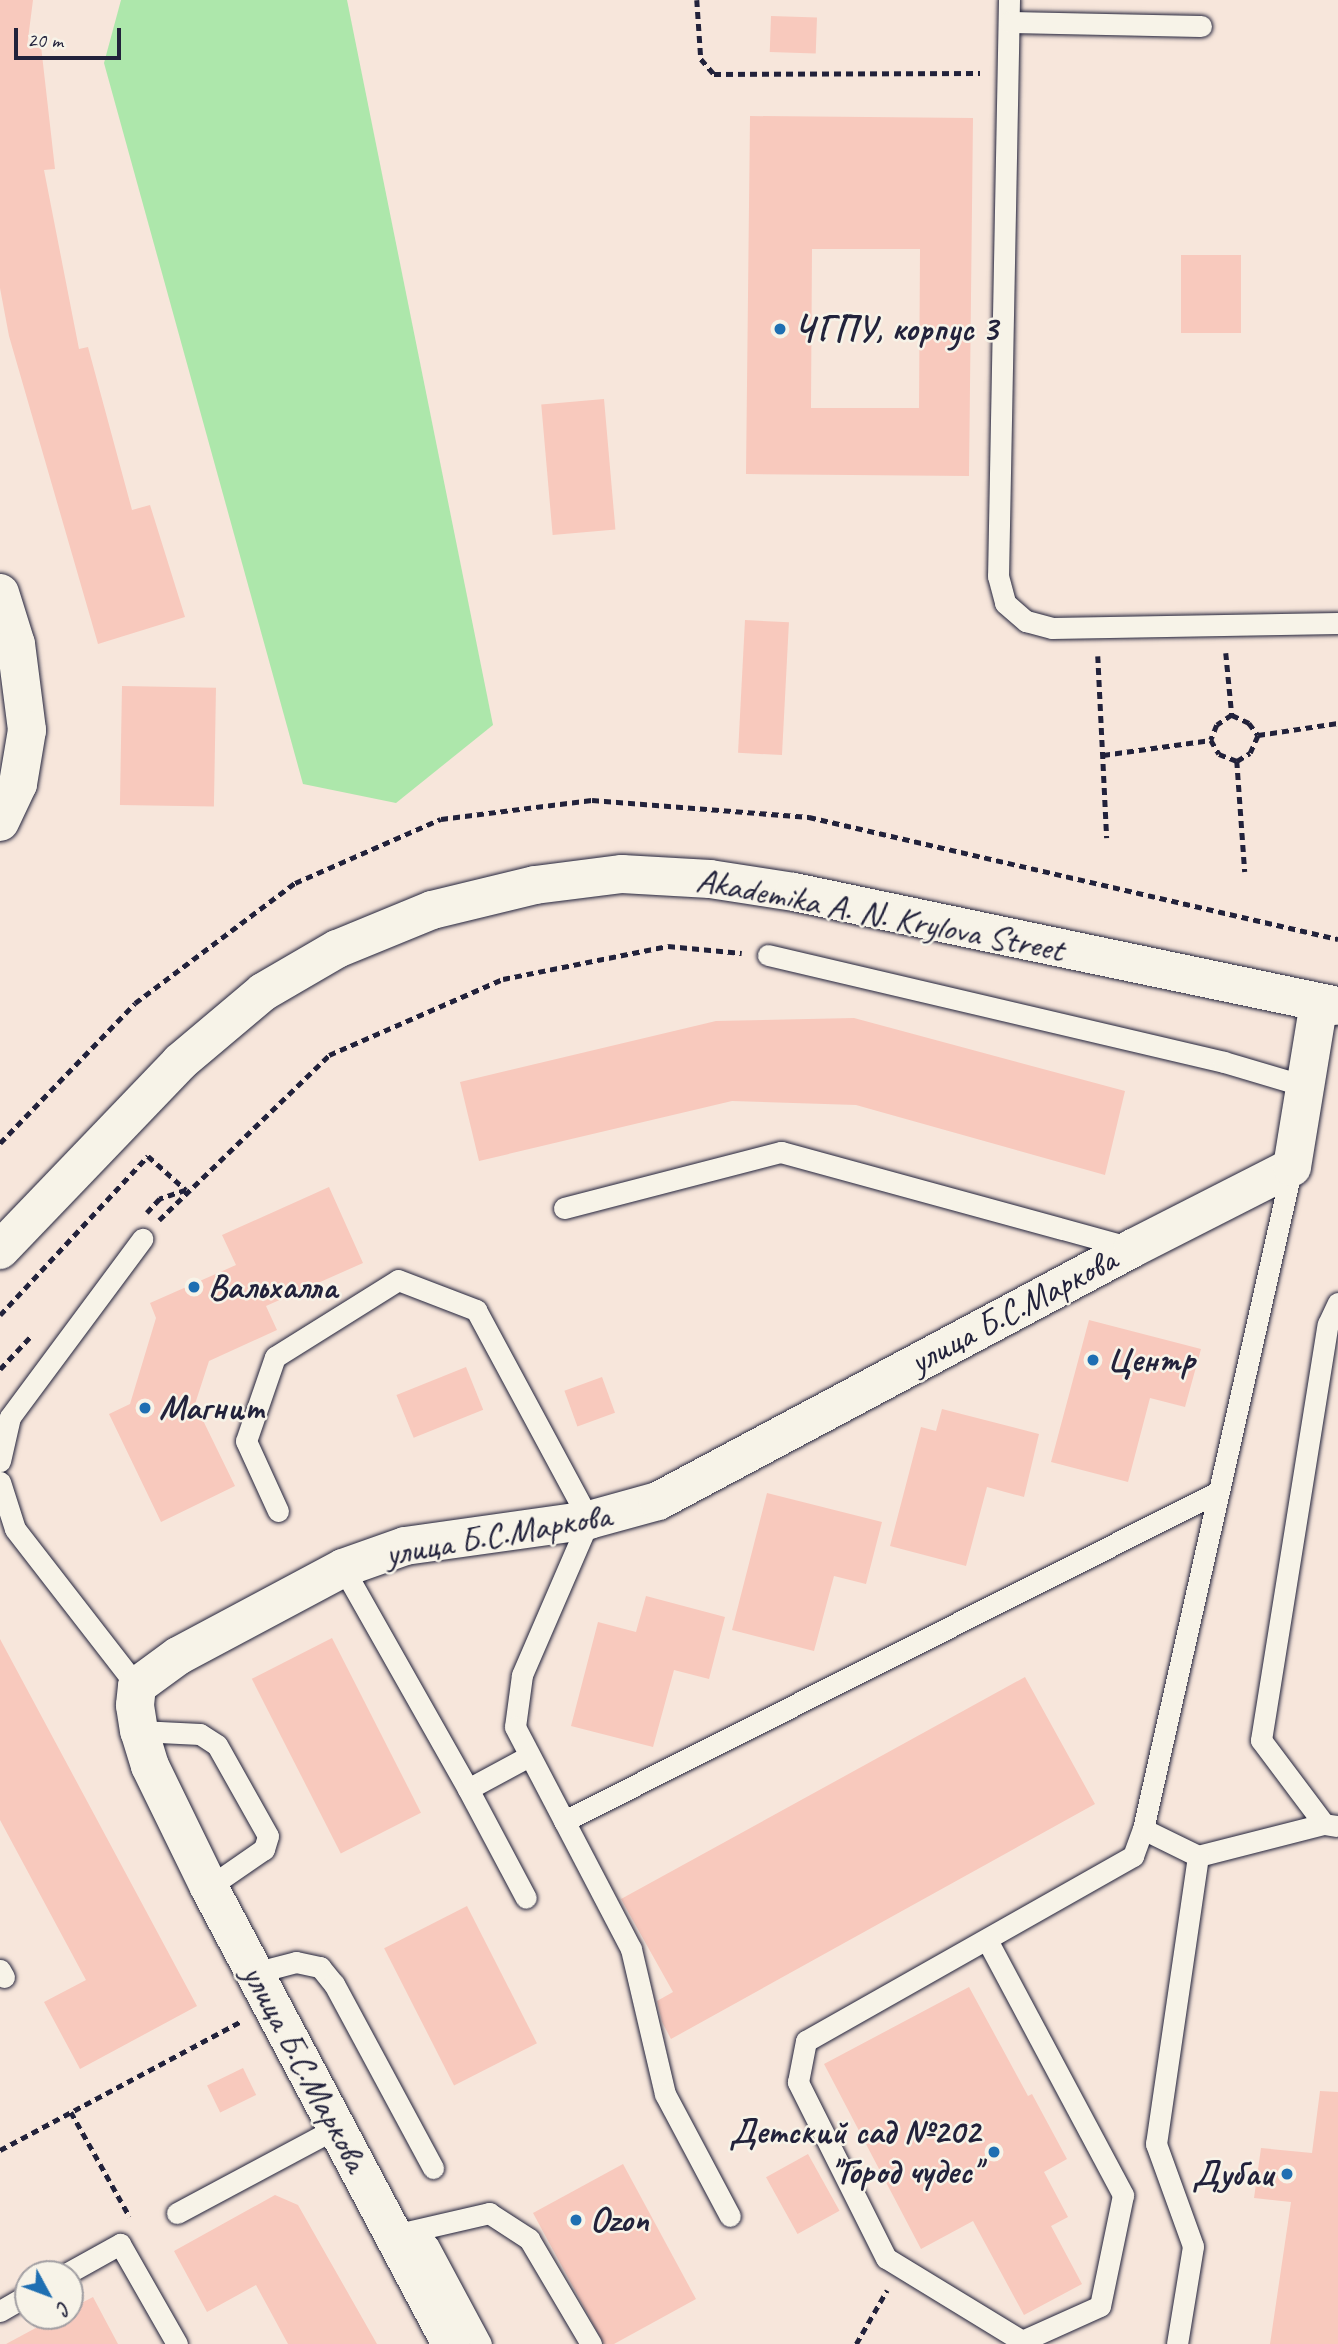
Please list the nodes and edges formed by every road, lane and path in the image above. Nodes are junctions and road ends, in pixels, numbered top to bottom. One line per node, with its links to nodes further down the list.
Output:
1 (698, 0): 5 (path)
2 (1009, 0): 3 (lane)
3 (1010, 22): 4 (lane); 5 (lane)
4 (1200, 26)
5 (1009, 74): 9 (lane)
6 (0, 593): 16 (street)
7 (1338, 623): 8 (lane)
8 (1223, 625): 9 (lane); 10 (path)
9 (1096, 627): 14 (path)
10 (1232, 715): 12 (path); 13 (path)
11 (1338, 723): 12 (path)
12 (1258, 736): 15 (path)
13 (1211, 740): 14 (path); 15 (path)
14 (1103, 755): 17 (path)
15 (1237, 761): 18 (path)
16 (0, 822)
17 (1107, 838)
18 (1245, 872)
19 (768, 955): 21 (lane); 23 (path)
20 (1329, 1004): 21 (street); 27 (street, Akademika A. N. Krylova Street)
21 (1305, 1086): 22 (street)
22 (1292, 1167): 26 (street, улица Б.С.Маркова); 32 (lane)
23 (186, 1190): 25 (path); 29 (path)
24 (564, 1209): 26 (lane)
25 (142, 1239): 30 (lane)
26 (1133, 1248): 34 (street, улица Б.С.Маркова)
27 (0, 1250)
28 (1338, 1303): 42 (lane)
29 (0, 1315)
30 (0, 1461)
31 (0, 1482): 35 (lane)
32 (1218, 1492): 41 (lane); 43 (lane)
33 (278, 1511): 34 (lane)
34 (589, 1520): 36 (street, улица Б.С.Маркова); 39 (lane)
35 (8, 1534): 37 (lane)
36 (343, 1568): 37 (street, улица Б.С.Маркова); 40 (lane)
37 (137, 1685): 38 (street, улица Б.С.Маркова)
38 (139, 1731): 45 (street, улица Б.С.Маркова); 45 (lane)
39 (528, 1756): 40 (lane); 41 (lane)
40 (468, 1789): 46 (lane)
41 (565, 1821): 54 (lane)
42 (1331, 1825): 44 (lane)
43 (1143, 1829): 44 (lane); 47 (lane)
44 (1198, 1856): 62 (lane)
45 (209, 1887): 48 (street, улица Б.С.Маркова)
46 (526, 1898)
47 (987, 1940): 47 (lane)
48 (263, 1990): 49 (path); 50 (street, улица Б.С.Маркова); 52 (lane)
49 (71, 2112): 51 (path); 56 (path)
50 (336, 2128): 53 (lane); 55 (street, улица Б.С.Маркова)
51 (0, 2150)
52 (433, 2168)
53 (177, 2213)
54 (730, 2216)
55 (394, 2235): 59 (street, улица Б.С.Маркова); 60 (lane); 61 (lane)
56 (120, 2244): 57 (lane); 58 (lane)
57 (84, 2264)
58 (177, 2344)
59 (451, 2344)
60 (481, 2344)
61 (591, 2344)
62 (1177, 2344)

